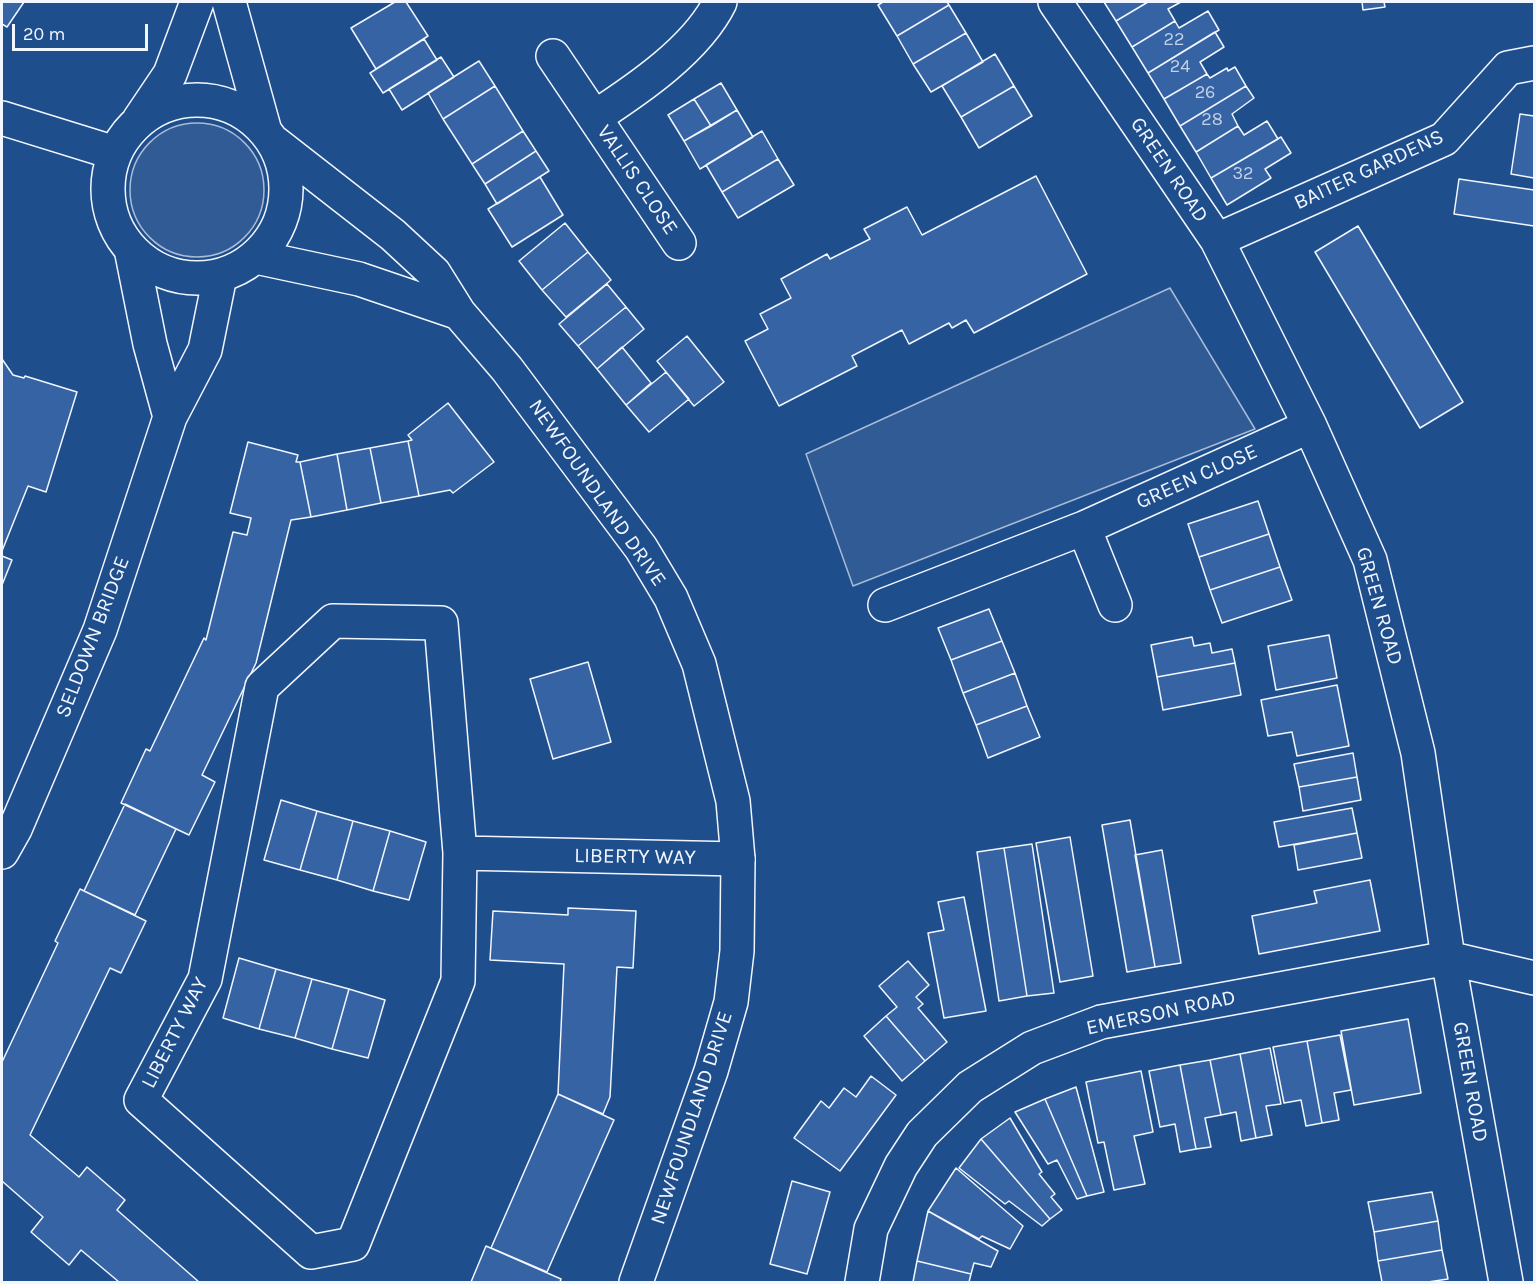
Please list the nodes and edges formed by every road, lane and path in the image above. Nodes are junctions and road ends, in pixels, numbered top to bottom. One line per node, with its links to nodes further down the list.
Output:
1 (197, 2): 9 (street)
2 (229, 2): 10 (street)
3 (720, 2): 7 (street, VALLIS CLOSE)
4 (1055, 2): 12 (street, GREEN ROAD)
5 (553, 56): 7 (street, VALLIS CLOSE)
6 (1534, 63): 12 (street, BAITER GARDENS)
7 (595, 117): 13 (street, VALLIS CLOSE)
8 (2, 118): 11 (street)
9 (138, 122): 10 (street, NEWFOUNDLAND DRIVE); 11 (street, NEWFOUNDLAND DRIVE)
10 (269, 136): 15 (street, NEWFOUNDLAND DRIVE); 17 (street, NEWFOUNDLAND DRIVE)
11 (115, 153): 14 (street, NEWFOUNDLAND DRIVE)
12 (1217, 240): 19 (street, GREEN ROAD)
13 (680, 243)
14 (131, 249): 16 (street, NEWFOUNDLAND DRIVE); 18 (street)
15 (256, 257): 16 (street, NEWFOUNDLAND DRIVE); 17 (street)
16 (220, 276): 18 (street, SELDOWN BRIDGE)
17 (459, 313): 25 (street, NEWFOUNDLAND DRIVE)
18 (170, 417): 23 (street, SELDOWN BRIDGE)
19 (1310, 426): 20 (street, GREEN CLOSE); 26 (street, GREEN ROAD)
20 (1084, 528): 21 (street, GREEN CLOSE); 22 (street)
21 (885, 605)
22 (1115, 605)
23 (2, 852)
24 (460, 853): 24 (street, LIBERTY WAY); 25 (street, LIBERTY WAY)
25 (738, 859): 28 (street, NEWFOUNDLAND DRIVE)
26 (1448, 958): 27 (street); 29 (street, EMERSON ROAD); 30 (street, GREEN ROAD)
27 (1534, 978)
28 (636, 1282)
29 (862, 1282)
30 (1506, 1282)

